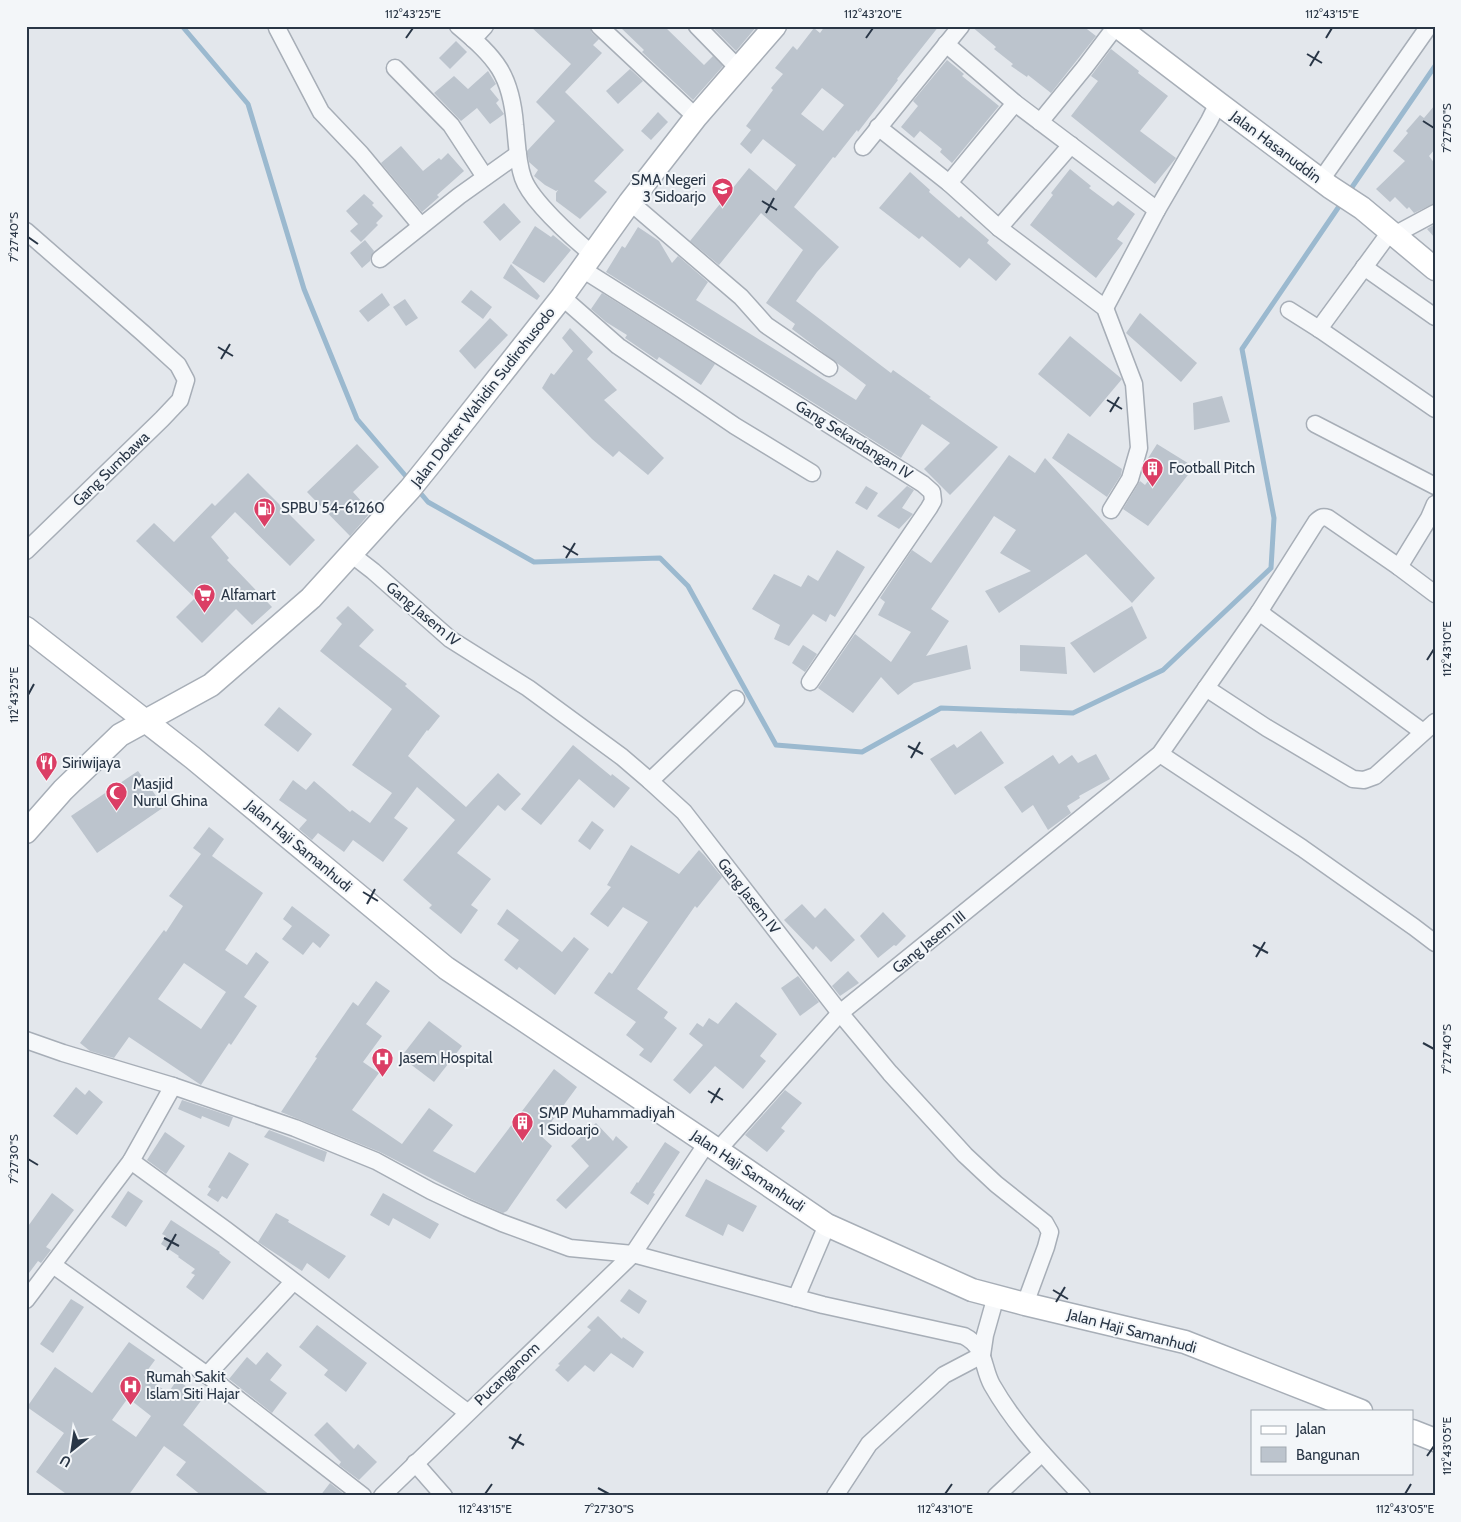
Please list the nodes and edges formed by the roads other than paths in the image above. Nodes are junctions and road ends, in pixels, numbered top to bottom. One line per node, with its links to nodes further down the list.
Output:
1 (458, 26): 10 (street)
2 (485, 26): 10 (street)
3 (599, 26): 16 (street)
4 (697, 26): 13 (street)
5 (774, 26): 13 (street, Jalan Dokter Wahidin Sudirohusodo)
6 (961, 26): 11 (street)
7 (1116, 26): 15 (street, Jalan Hasanuddin); 17 (street)
8 (1429, 26): 24 (street)
9 (276, 28): 28 (street)
10 (472, 39): 21 (street)
11 (946, 44): 14 (street); 18 (street)
12 (395, 68): 22 (street)
13 (738, 68): 16 (street, Jalan Dokter Wahidin Sudirohusodo)
14 (1015, 102): 17 (street); 23 (street)
15 (1218, 103): 24 (street, Jalan Hasanuddin); 26 (street)
16 (696, 117): 25 (street, Jalan Dokter Wahidin Sudirohusodo)
17 (1040, 122): 19 (street)
18 (878, 127): 20 (street); 23 (street)
19 (1071, 145): 26 (street); 29 (street)
20 (863, 147)
21 (518, 154): 22 (street); 33 (street)
22 (485, 177): 28 (street)
23 (949, 183): 29 (street)
24 (1326, 184): 31 (street, Jalan Hasanuddin)
25 (630, 202): 33 (street, Jalan Dokter Wahidin Sudirohusodo); 41 (street)
26 (1157, 210): 37 (street)
27 (1435, 213): 31 (street)
28 (421, 226): 32 (street)
29 (999, 228): 37 (street)
30 (26, 231): 48 (street, Gang Sumbawa)
31 (1392, 233): 34 (street); 35 (street, Jalan Hasanuddin)
32 (380, 258)
33 (587, 261): 36 (street, Jalan Dokter Wahidin Sudirohusodo); 54 (street, Gang Sekardangan IV)
34 (1364, 267): 39 (street); 40 (street)
35 (1435, 269)
36 (562, 297): 44 (street); 49 (street, Jalan Dokter Wahidin Sudirohusodo)
37 (1105, 308): 47 (street)
38 (1288, 310): 40 (street)
39 (1435, 317)
40 (1319, 328): 42 (street)
41 (829, 368)
42 (1435, 409)
43 (1315, 424): 45 (street)
44 (812, 473)
45 (1435, 486)
46 (1435, 504): 50 (street)
47 (1111, 510)
48 (26, 551)
49 (351, 554): 57 (street, Jalan Dokter Wahidin Sudirohusodo); 60 (street, Gang Jasem IV)
50 (1399, 567): 51 (street); 52 (street, Gang Jasem III)
51 (1435, 594)
52 (1259, 612): 55 (street, Gang Jasem III); 58 (street)
53 (26, 628): 57 (street, Jalan Haji Samanhudi)
54 (810, 682)
55 (1206, 688): 58 (street); 59 (street, Gang Jasem III)
56 (736, 699): 60 (street)
57 (146, 721): 61 (street, Jalan Dokter Wahidin Sudirohusodo); 66 (street, Jalan Haji Samanhudi)
58 (1429, 727)
59 (1160, 754): 62 (street); 63 (street, Gang Jasem III)
60 (650, 780): 63 (street, Gang Jasem IV)
61 (28, 827)
62 (1435, 943)
63 (840, 1014): 66 (street, Gang Jasem III); 75 (street, Gang Jasem IV)
64 (26, 1040): 65 (street)
65 (173, 1086): 67 (street); 69 (street)
66 (712, 1146): 68 (street, Jalan Haji Samanhudi); 69 (street, Pucanganom)
67 (131, 1161): 70 (street); 71 (street)
68 (827, 1225): 72 (street, Jalan Haji Samanhudi); 73 (street)
69 (633, 1254): 73 (street); 79 (street, Pucanganom)
70 (53, 1265): 74 (street); 77 (street)
71 (293, 1282): 77 (street); 79 (street)
72 (996, 1296): 75 (street, Jalan Haji Samanhudi); 76 (street)
73 (796, 1298): 76 (street)
74 (26, 1300)
75 (1025, 1304): 78 (street, Jalan Haji Samanhudi)
76 (982, 1355): 82 (street); 87 (street)
77 (207, 1376): 84 (street)
78 (1358, 1410)
79 (467, 1412): 83 (street, Pucanganom)
80 (1414, 1432): 81 (street)
81 (1435, 1440)
82 (1042, 1453): 88 (street); 89 (street)
83 (415, 1463): 85 (street, Pucanganom); 86 (street)
84 (363, 1496)
85 (382, 1496)
86 (444, 1496)
87 (834, 1496)
88 (996, 1496)
89 (1082, 1496)

